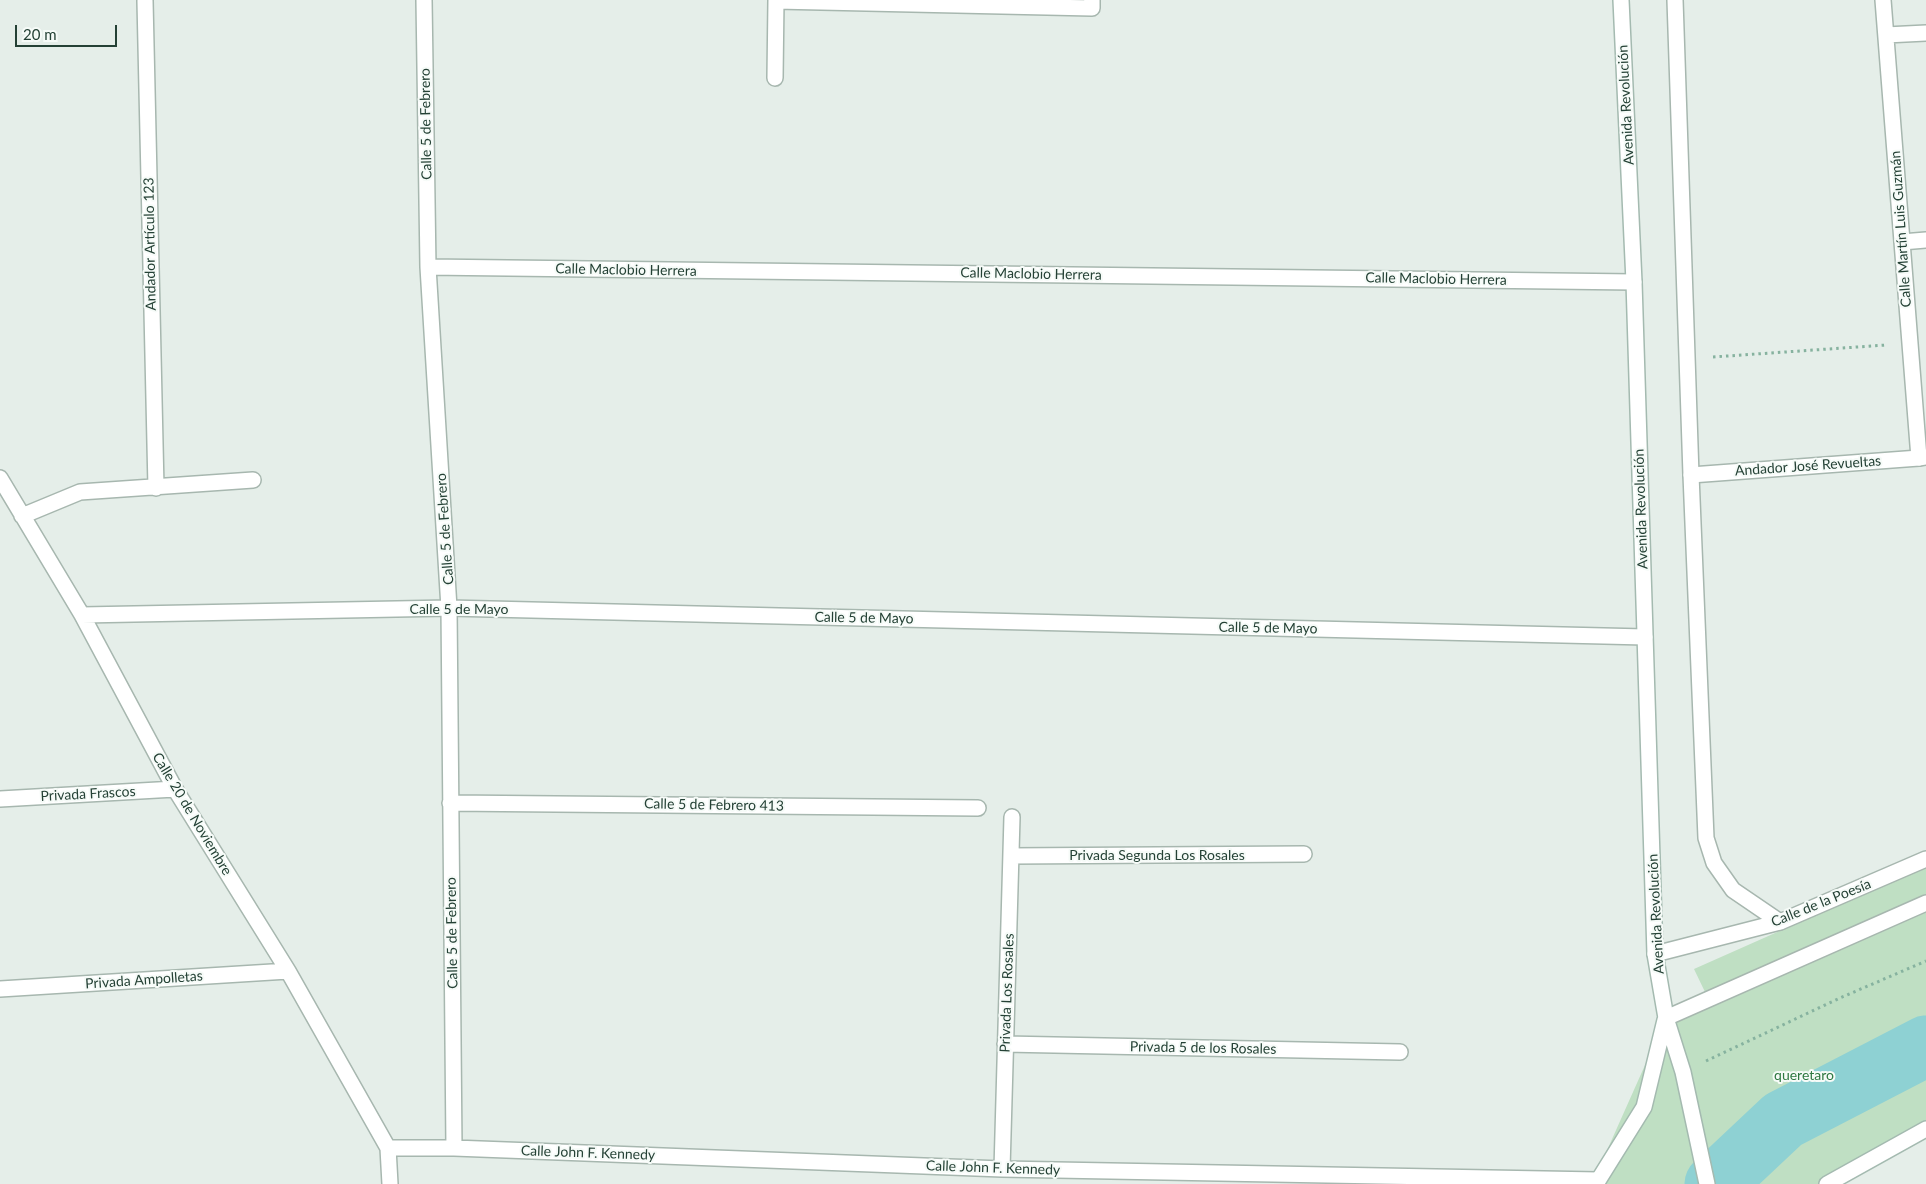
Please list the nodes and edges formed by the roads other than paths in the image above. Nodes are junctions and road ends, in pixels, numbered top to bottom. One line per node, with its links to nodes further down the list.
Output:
1 (424, 0): 13 (street, Calle 5 de Febrero)
2 (1092, 0): 7 (street)
3 (1620, 0): 14 (street, Avenida Revolución)
4 (1675, 0): 16 (street)
5 (1883, 0): 9 (street, Calle Martín Luis Guzmán)
6 (145, 1): 19 (street, Andador Artículo 123)
7 (776, 1): 10 (street)
8 (1926, 33): 9 (street)
9 (1886, 36): 12 (street, Calle Martín Luis Guzmán)
10 (775, 78)
11 (1926, 240): 12 (street)
12 (1902, 242): 15 (street, Calle Martín Luis Guzmán)
13 (428, 267): 14 (street, Calle Maclobio Herrera); 21 (street, Calle 5 de Febrero)
14 (1634, 282): 23 (street, Avenida Revolución)
15 (1922, 457): 16 (street, Andador José Revueltas)
16 (1690, 475): 33 (street)
17 (0, 478): 20 (street, Calle 20 de Noviembre)
18 (253, 480): 19 (street)
19 (156, 488): 20 (street)
20 (22, 516): 22 (street, Calle 20 de Noviembre)
21 (450, 608): 22 (street, Calle 5 de Mayo); 23 (street, Calle 5 de Mayo); 26 (street, Calle 5 de Febrero)
22 (82, 615): 24 (street, Calle 20 de Noviembre)
23 (1645, 637): 34 (street, Avenida Revolución)
24 (175, 789): 25 (street, Privada Frascos); 35 (street, Calle 20 de Noviembre)
25 (0, 799)
26 (450, 803): 27 (street, Calle 5 de Febrero 413); 42 (street, Calle 5 de Febrero)
27 (978, 808)
28 (1012, 818): 30 (street, Privada Los Rosales)
29 (1304, 854): 30 (street, Privada Segunda Los Rosales)
30 (1011, 856): 38 (street, Privada Los Rosales)
31 (1926, 859): 33 (street, Calle de la Poesía)
32 (1926, 903): 37 (street)
33 (1780, 922): 34 (street, Calle de la Poesía)
34 (1655, 954): 37 (street, Avenida Revolución)
35 (288, 971): 36 (street, Privada Ampolletas); 41 (street, Calle 20 de Noviembre)
36 (0, 990)
37 (1666, 1018): 44 (street, Avenida Revolución); 46 (street, Avenida Revolución)
38 (1005, 1044): 39 (street, Privada 5 de los Rosales); 43 (street, Privada Los Rosales)
39 (1400, 1052)
40 (1926, 1129): 47 (street)
41 (388, 1148): 42 (street, Calle John F. Kennedy); 45 (street)
42 (454, 1148): 43 (street, Calle John F. Kennedy)
43 (1002, 1169): 44 (street, Calle John F. Kennedy)
44 (1597, 1182)
45 (390, 1184)
46 (1707, 1184)
47 (1827, 1184)

